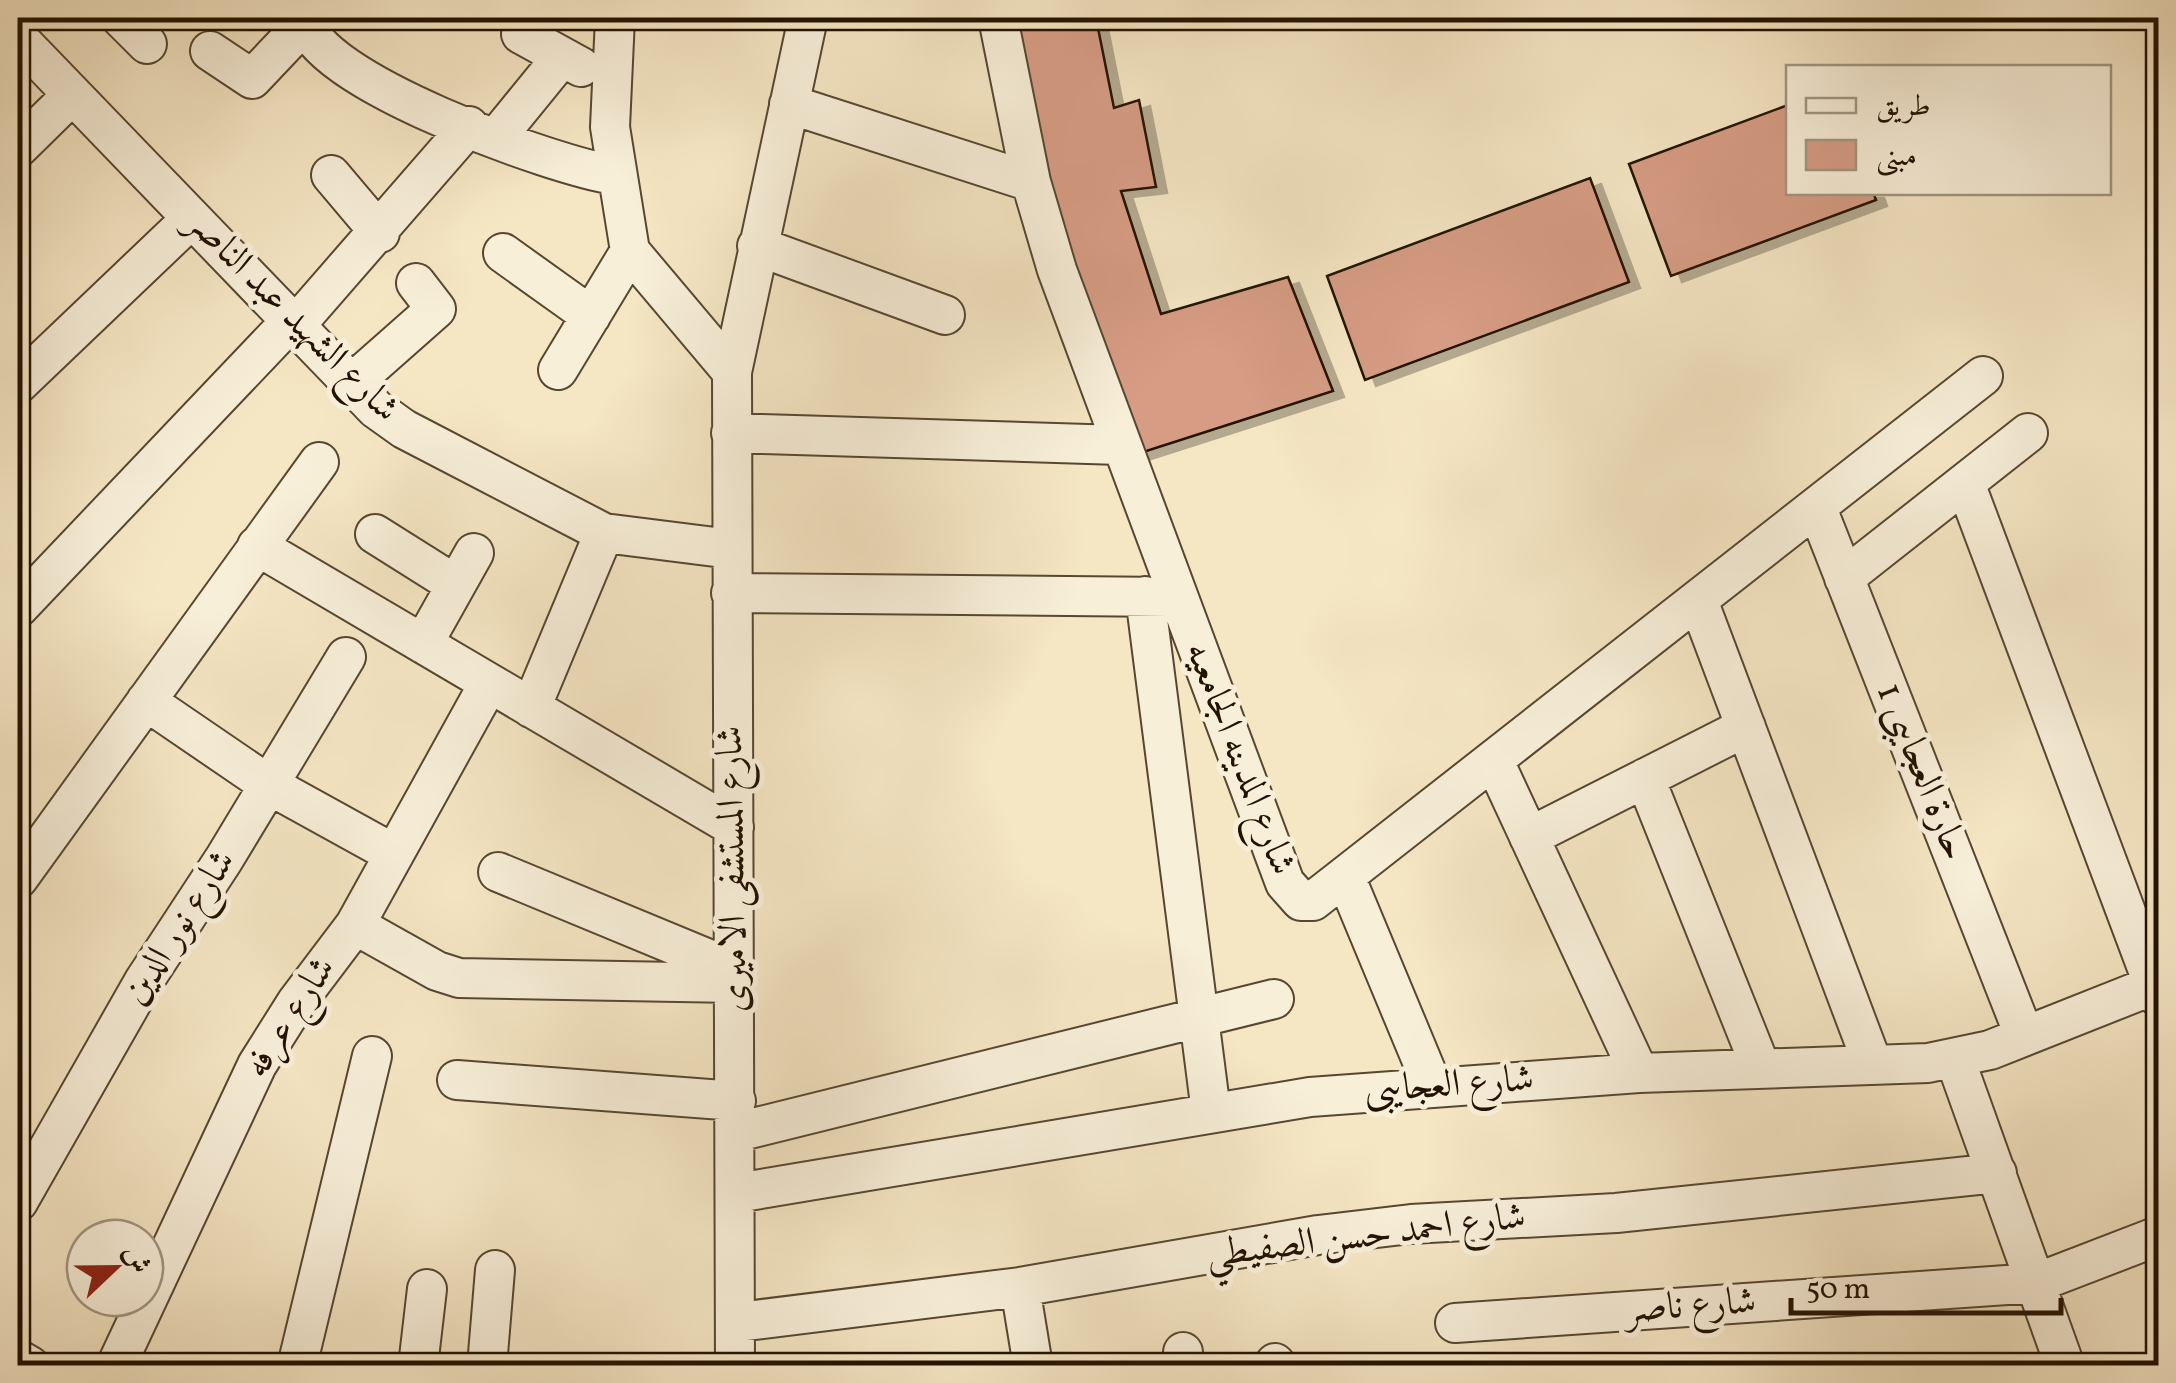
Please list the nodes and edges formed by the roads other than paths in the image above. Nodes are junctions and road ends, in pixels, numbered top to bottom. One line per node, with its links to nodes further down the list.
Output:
1 (615, 18): 9 (street)
2 (808, 18): 11 (street, شارع المستشفى الاميرى)
3 (998, 18): 16 (street, شارع المدينه الجامعيه)
4 (305, 20): 7 (street); 12 (street)
5 (522, 34): 8 (street)
6 (18, 38): 10 (street, شارع الشهيد عبد الناصر)
7 (210, 51)
8 (562, 57): 9 (street); 12 (street)
9 (608, 81): 15 (street)
10 (72, 96): 13 (street); 17 (street, شارع الشهيد عبد الناصر)
11 (789, 104): 16 (street); 19 (street, شارع المستشفى الاميرى)
12 (483, 132): 15 (street); 18 (street)
13 (18, 148)
14 (331, 175): 18 (street)
15 (615, 175): 20 (street)
16 (1031, 182): 33 (street, شارع المدينه الجامعيه)
17 (191, 219): 25 (street, شارع الشهيد عبد الناصر); 29 (street)
18 (380, 233): 25 (street)
19 (757, 246): 23 (street); 27 (street, شارع المستشفى الاميرى)
20 (630, 251): 24 (street); 27 (street)
21 (502, 253): 24 (street)
22 (416, 283): 30 (street)
23 (945, 315)
24 (591, 316): 26 (street)
25 (292, 325): 30 (street, شارع الشهيد عبد الناصر); 45 (street)
26 (558, 370)
27 (732, 372): 31 (street, شارع المستشفى الاميرى)
28 (1983, 376): 36 (street, شارع المدينه الجامعيه)
29 (18, 384)
30 (350, 385): 37 (street, شارع الشهيد عبد الناصر)
31 (731, 433): 33 (street); 40 (street, شارع المستشفى الاميرى)
32 (2028, 433): 35 (street)
33 (1120, 445): 43 (street, شارع المدينه الجامعيه)
34 (319, 462): 39 (street)
35 (1965, 483): 41 (street); 63 (street)
36 (1817, 508): 41 (street, حارة العجايبى 1); 44 (street, شارع المدينه الجامعيه)
37 (604, 533): 40 (street, شارع الشهيد عبد الناصر); 50 (street)
38 (374, 534): 46 (street)
39 (257, 546): 46 (street); 49 (street)
40 (730, 549): 42 (street, شارع المستشفى الاميرى)
41 (1844, 578): 66 (street, حارة العجايبى 1)
42 (731, 593): 43 (street); 55 (street, شارع المستشفى الاميرى)
43 (1162, 597): 59 (street, شارع المدينه الجامعيه); 65 (street)
44 (1698, 602): 51 (street); 52 (street, شارع المدينه الجامعيه)
45 (18, 608)
46 (422, 644): 48 (street)
47 (346, 657): 54 (street, شارع نور الدين)
48 (489, 683): 50 (street); 57 (street, شارع عرفه)
49 (146, 701): 54 (street); 60 (street)
50 (531, 708): 55 (street)
51 (1746, 727): 53 (street); 69 (street)
52 (1494, 761): 56 (street); 59 (street, شارع المدينه الجامعيه)
53 (1645, 778): 56 (street); 70 (street)
54 (270, 785): 57 (street); 78 (street, شارع نور الدين)
55 (734, 827): 62 (street, شارع المستشفى الاميرى)
56 (1529, 837): 71 (street)
57 (394, 854): 61 (street, شارع عرفه)
58 (498, 872): 62 (street)
59 (1345, 876): 73 (street)
60 (18, 878)
61 (355, 925): 62 (street); 88 (street, شارع عرفه)
62 (735, 976): 75 (street, شارع المستشفى الاميرى)
63 (2156, 991): 66 (street, شارع العجايبى)
64 (1274, 1000): 65 (street)
65 (1197, 1018): 74 (street); 75 (street)
66 (2024, 1035): 68 (street, شارع العجايبى)
67 (372, 1056): 89 (street)
68 (1955, 1059): 69 (street, شارع العجايبى); 76 (street)
69 (1873, 1065): 70 (street, شارع العجايبى)
70 (1761, 1068): 71 (street, شارع العجايبى)
71 (1639, 1073): 73 (street, شارع العجايبى)
72 (457, 1080): 75 (street)
73 (1432, 1085): 74 (street, شارع العجايبى)
74 (1211, 1112): 77 (street, شارع العجايبى)
75 (736, 1116): 77 (street, شارع المستشفى الاميرى)
76 (1997, 1173): 81 (street); 82 (street, شارع احمد حسن الصفيطي)
77 (737, 1193): 84 (street, شارع المستشفى الاميرى)
78 (18, 1202)
79 (2158, 1236): 81 (street, شارع ناصر)
80 (495, 1270): 91 (street)
81 (2036, 1283): 85 (street, شارع ناصر); 94 (street)
82 (1020, 1287): 84 (street, شارع احمد حسن الصفيطي); 93 (street)
83 (427, 1288): 90 (street)
84 (738, 1322): 92 (street, شارع المستشفى الاميرى)
85 (1455, 1324)
86 (18, 1359): 87 (street)
87 (30, 1366)
88 (116, 1366)
89 (296, 1366)
90 (418, 1366)
91 (487, 1366)
92 (735, 1366)
93 (1032, 1366)
94 (2065, 1366)

